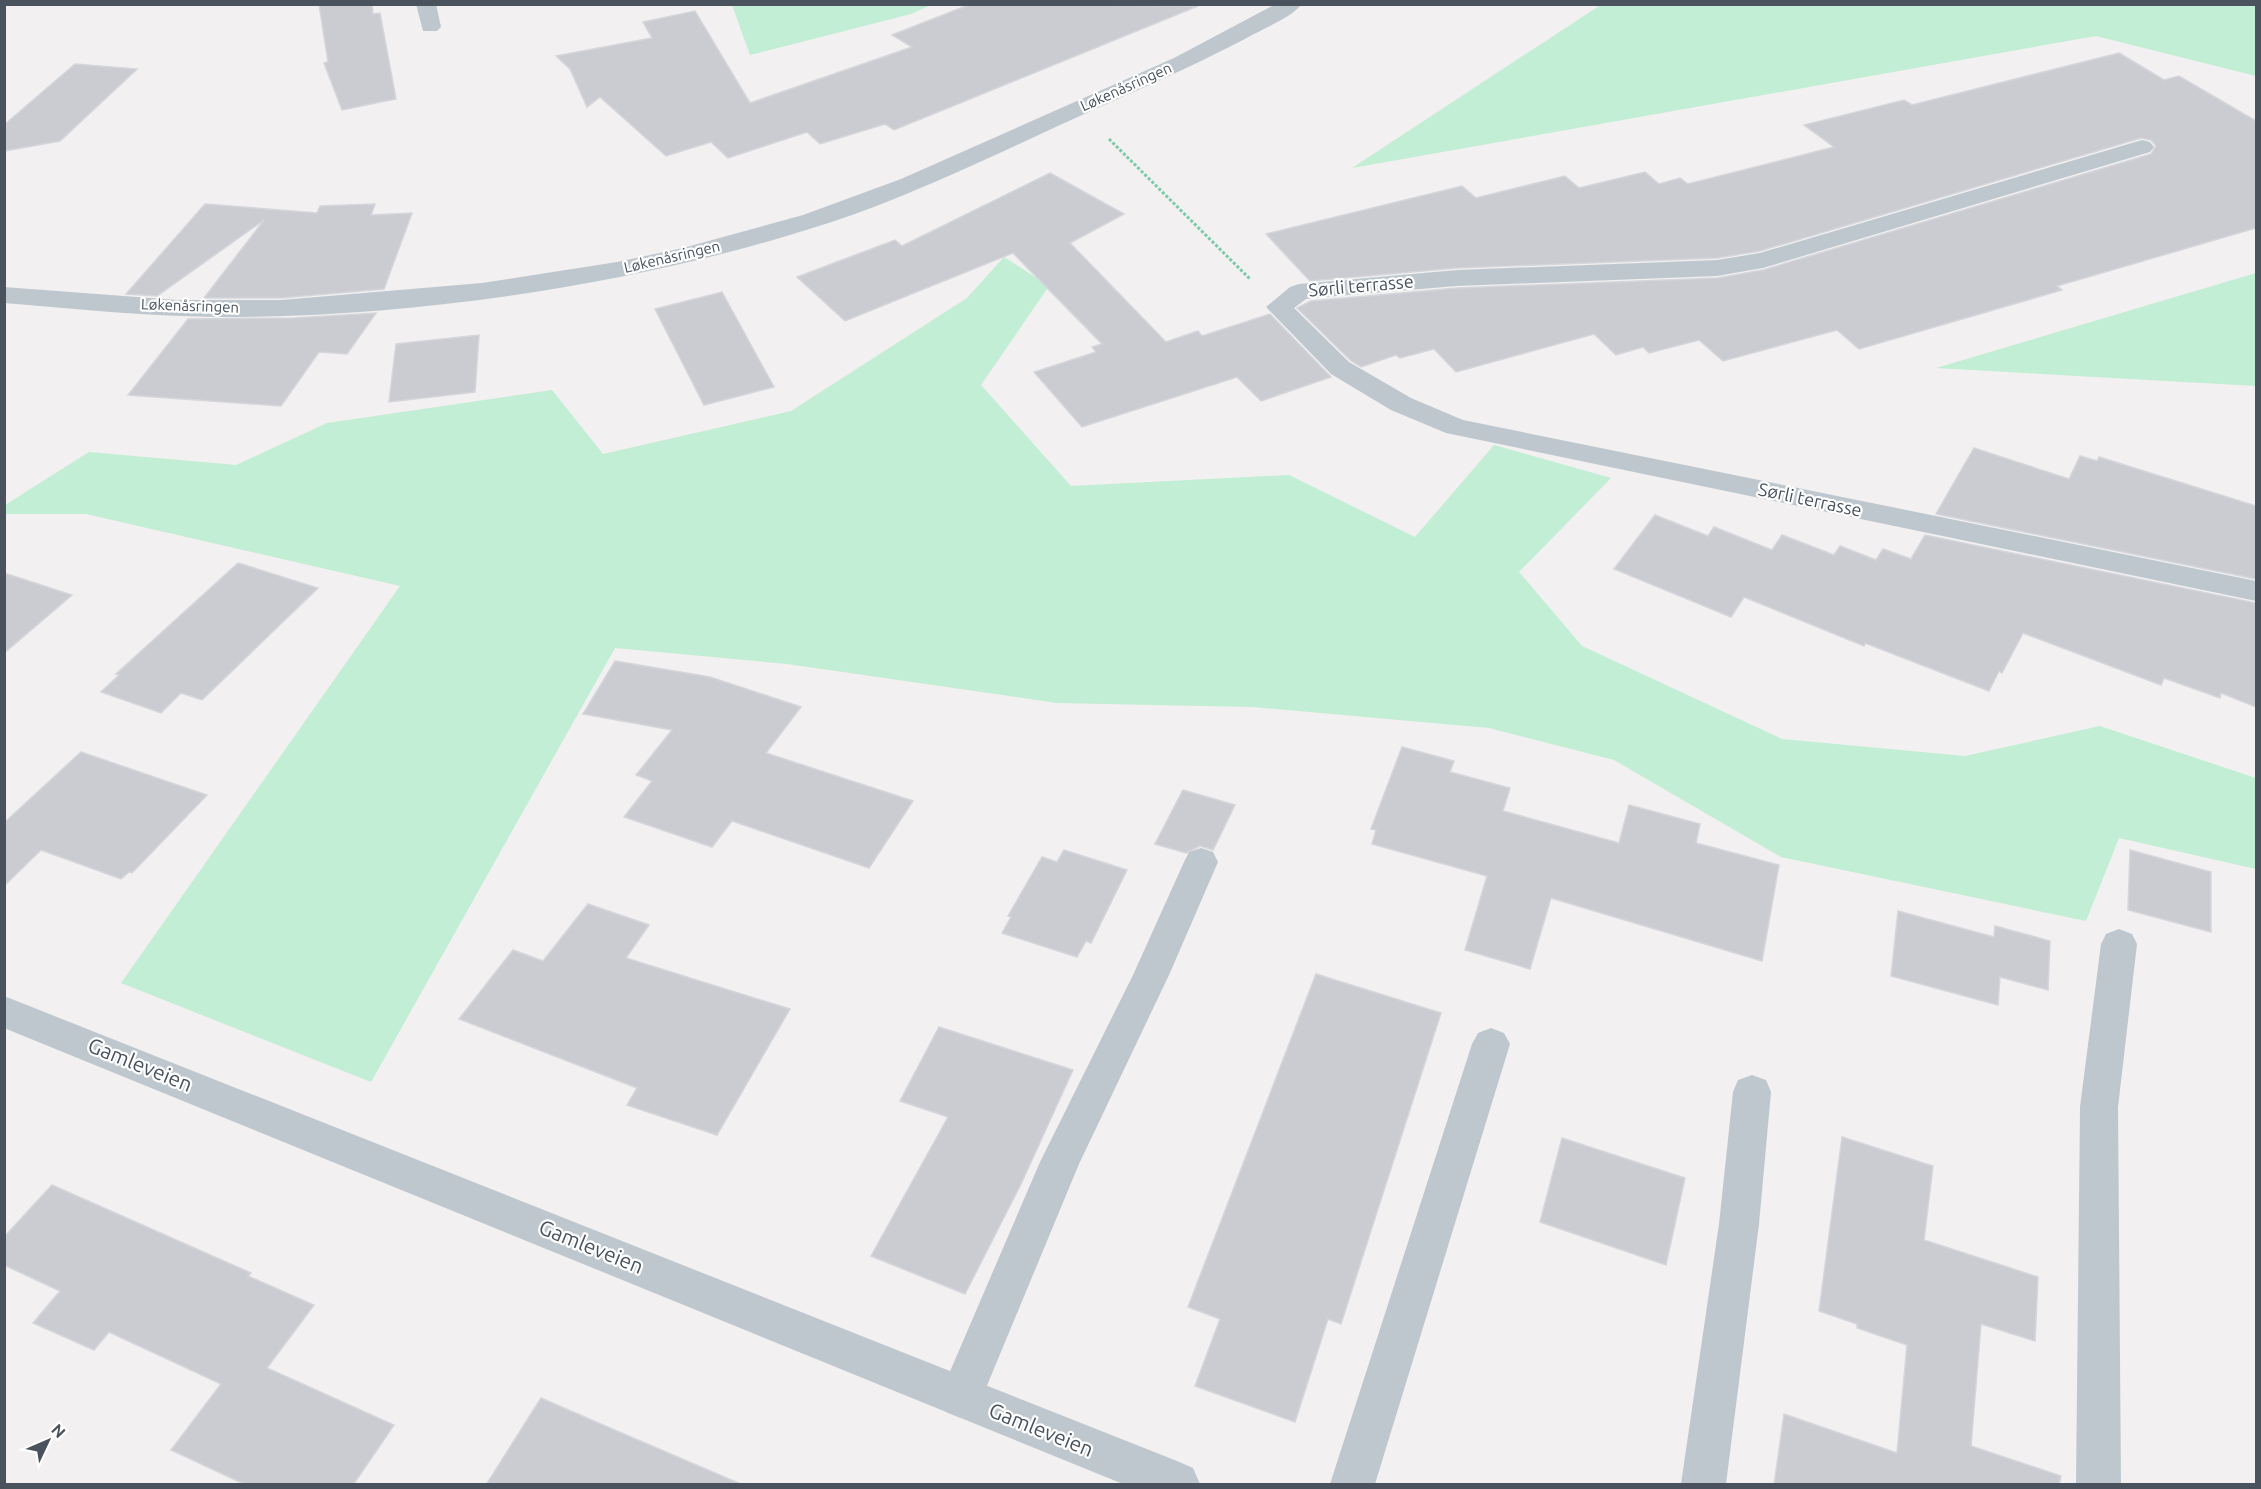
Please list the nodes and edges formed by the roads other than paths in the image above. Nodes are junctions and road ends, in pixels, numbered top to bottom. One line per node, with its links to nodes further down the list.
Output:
1 (426, 4): 3 (street)
2 (1292, 4): 5 (street, Løkenåsringen)
3 (430, 27)
4 (2142, 147): 6 (street, Sørli terrasse)
5 (4, 295)
6 (2256, 591)
7 (1201, 862): 12 (street)
8 (2119, 944): 16 (street)
9 (4, 1011): 12 (street, Gamleveien)
10 (1491, 1044): 14 (street)
11 (1752, 1092): 15 (street)
12 (961, 1397): 13 (street, Gamleveien)
13 (1177, 1485)
14 (1352, 1485)
15 (1703, 1485)
16 (2098, 1485)

